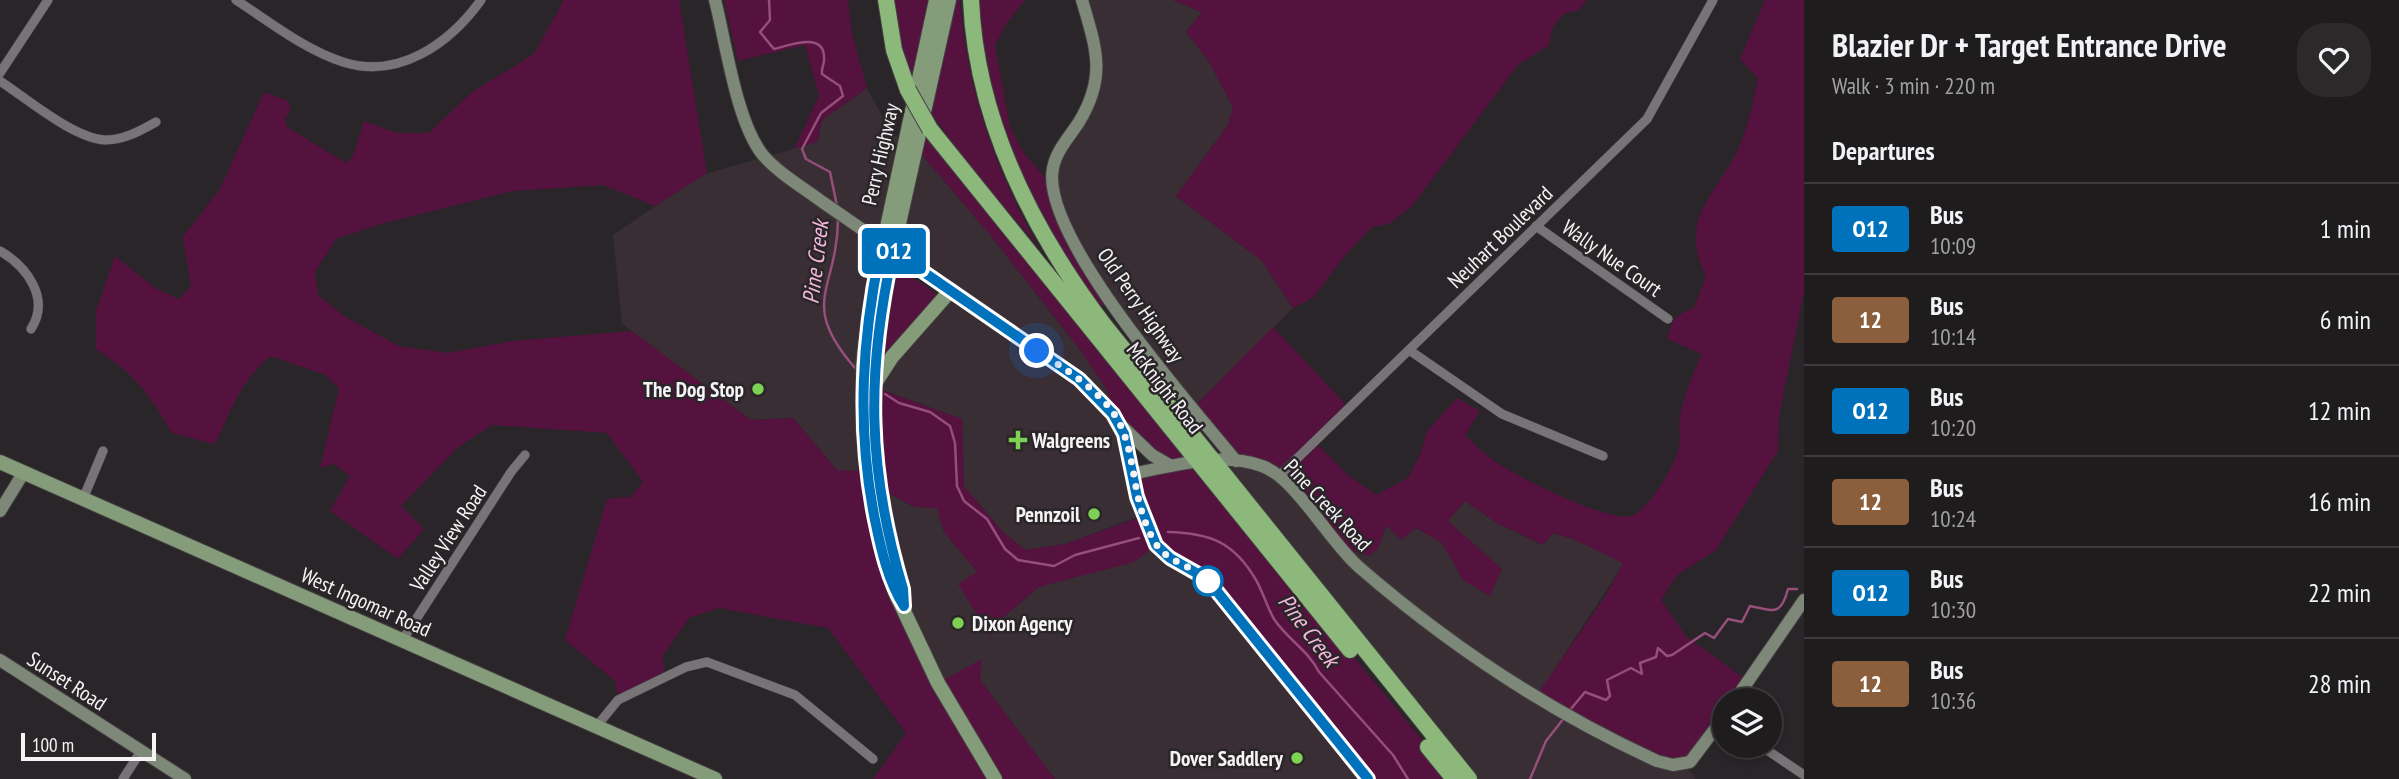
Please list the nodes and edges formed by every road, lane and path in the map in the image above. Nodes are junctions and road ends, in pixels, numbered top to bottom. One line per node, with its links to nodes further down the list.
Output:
1 (48, 0): 11 (street)
2 (236, 0): 3 (street)
3 (481, 0)
4 (715, 0): 15 (street)
5 (886, 0): 27 (highway, McKnight Road, bridge)
6 (936, 0): 15 (main road, Perry Highway)
7 (949, 0): 15 (main road, Perry Highway)
8 (971, 0): 26 (highway, McKnight Road)
9 (1082, 0): 28 (street, Old Perry Highway)
10 (1713, 0): 14 (street, Neuhart Boulevard)
11 (0, 73)
12 (0, 81): 13 (street)
13 (156, 122)
14 (1536, 226): 18 (street, Wally Nue Court); 20 (street, Neuhart Boulevard)
15 (888, 247): 17 (street); 21 (main road, Perry Highway); 37 (main road, Perry Highway)
16 (0, 251): 19 (street)
17 (951, 290): 21 (main road); 22 (street)
18 (1668, 319)
19 (32, 328)
20 (1409, 350): 25 (street); 33 (street, Neuhart Boulevard)
21 (873, 387): 37 (main road, Perry Highway)
22 (1119, 422): 30 (street); 32 (street)
23 (103, 451): 34 (street)
24 (525, 455): 38 (street, Valley View Road)
25 (1603, 456)
26 (1213, 459): 27 (street, Pine Creek Road); 28 (street, Pine Creek Road); 53 (highway, McKnight Road)
27 (1195, 461): 30 (street, Pine Creek Road); 52 (highway, McKnight Road)
28 (1236, 461): 33 (street, Pine Creek Road)
29 (0, 462): 31 (main road, West Ingomar Road)
30 (1171, 466): 32 (street, Pine Creek Road)
31 (24, 472): 34 (main road, West Ingomar Road); 35 (street)
32 (1131, 474): 51 (street)
33 (1279, 476): 42 (street, Pine Creek Road)
34 (83, 499): 38 (main road, West Ingomar Road)
35 (0, 510)
36 (1804, 600): 40 (street)
37 (904, 606): 50 (main road, Perry Highway)
38 (402, 641): 41 (main road, West Ingomar Road)
39 (0, 660): 43 (street, Sunset Road)
40 (1743, 688)
41 (596, 727): 45 (street); 49 (main road, West Ingomar Road)
42 (1712, 734)
43 (141, 751): 47 (street); 48 (street, Sunset Road)
44 (1779, 758): 46 (street)
45 (873, 759)
46 (1804, 775)
47 (123, 779)
48 (185, 779)
49 (715, 779)
50 (995, 779)
51 (1368, 779)
52 (1454, 779)
53 (1468, 779)

